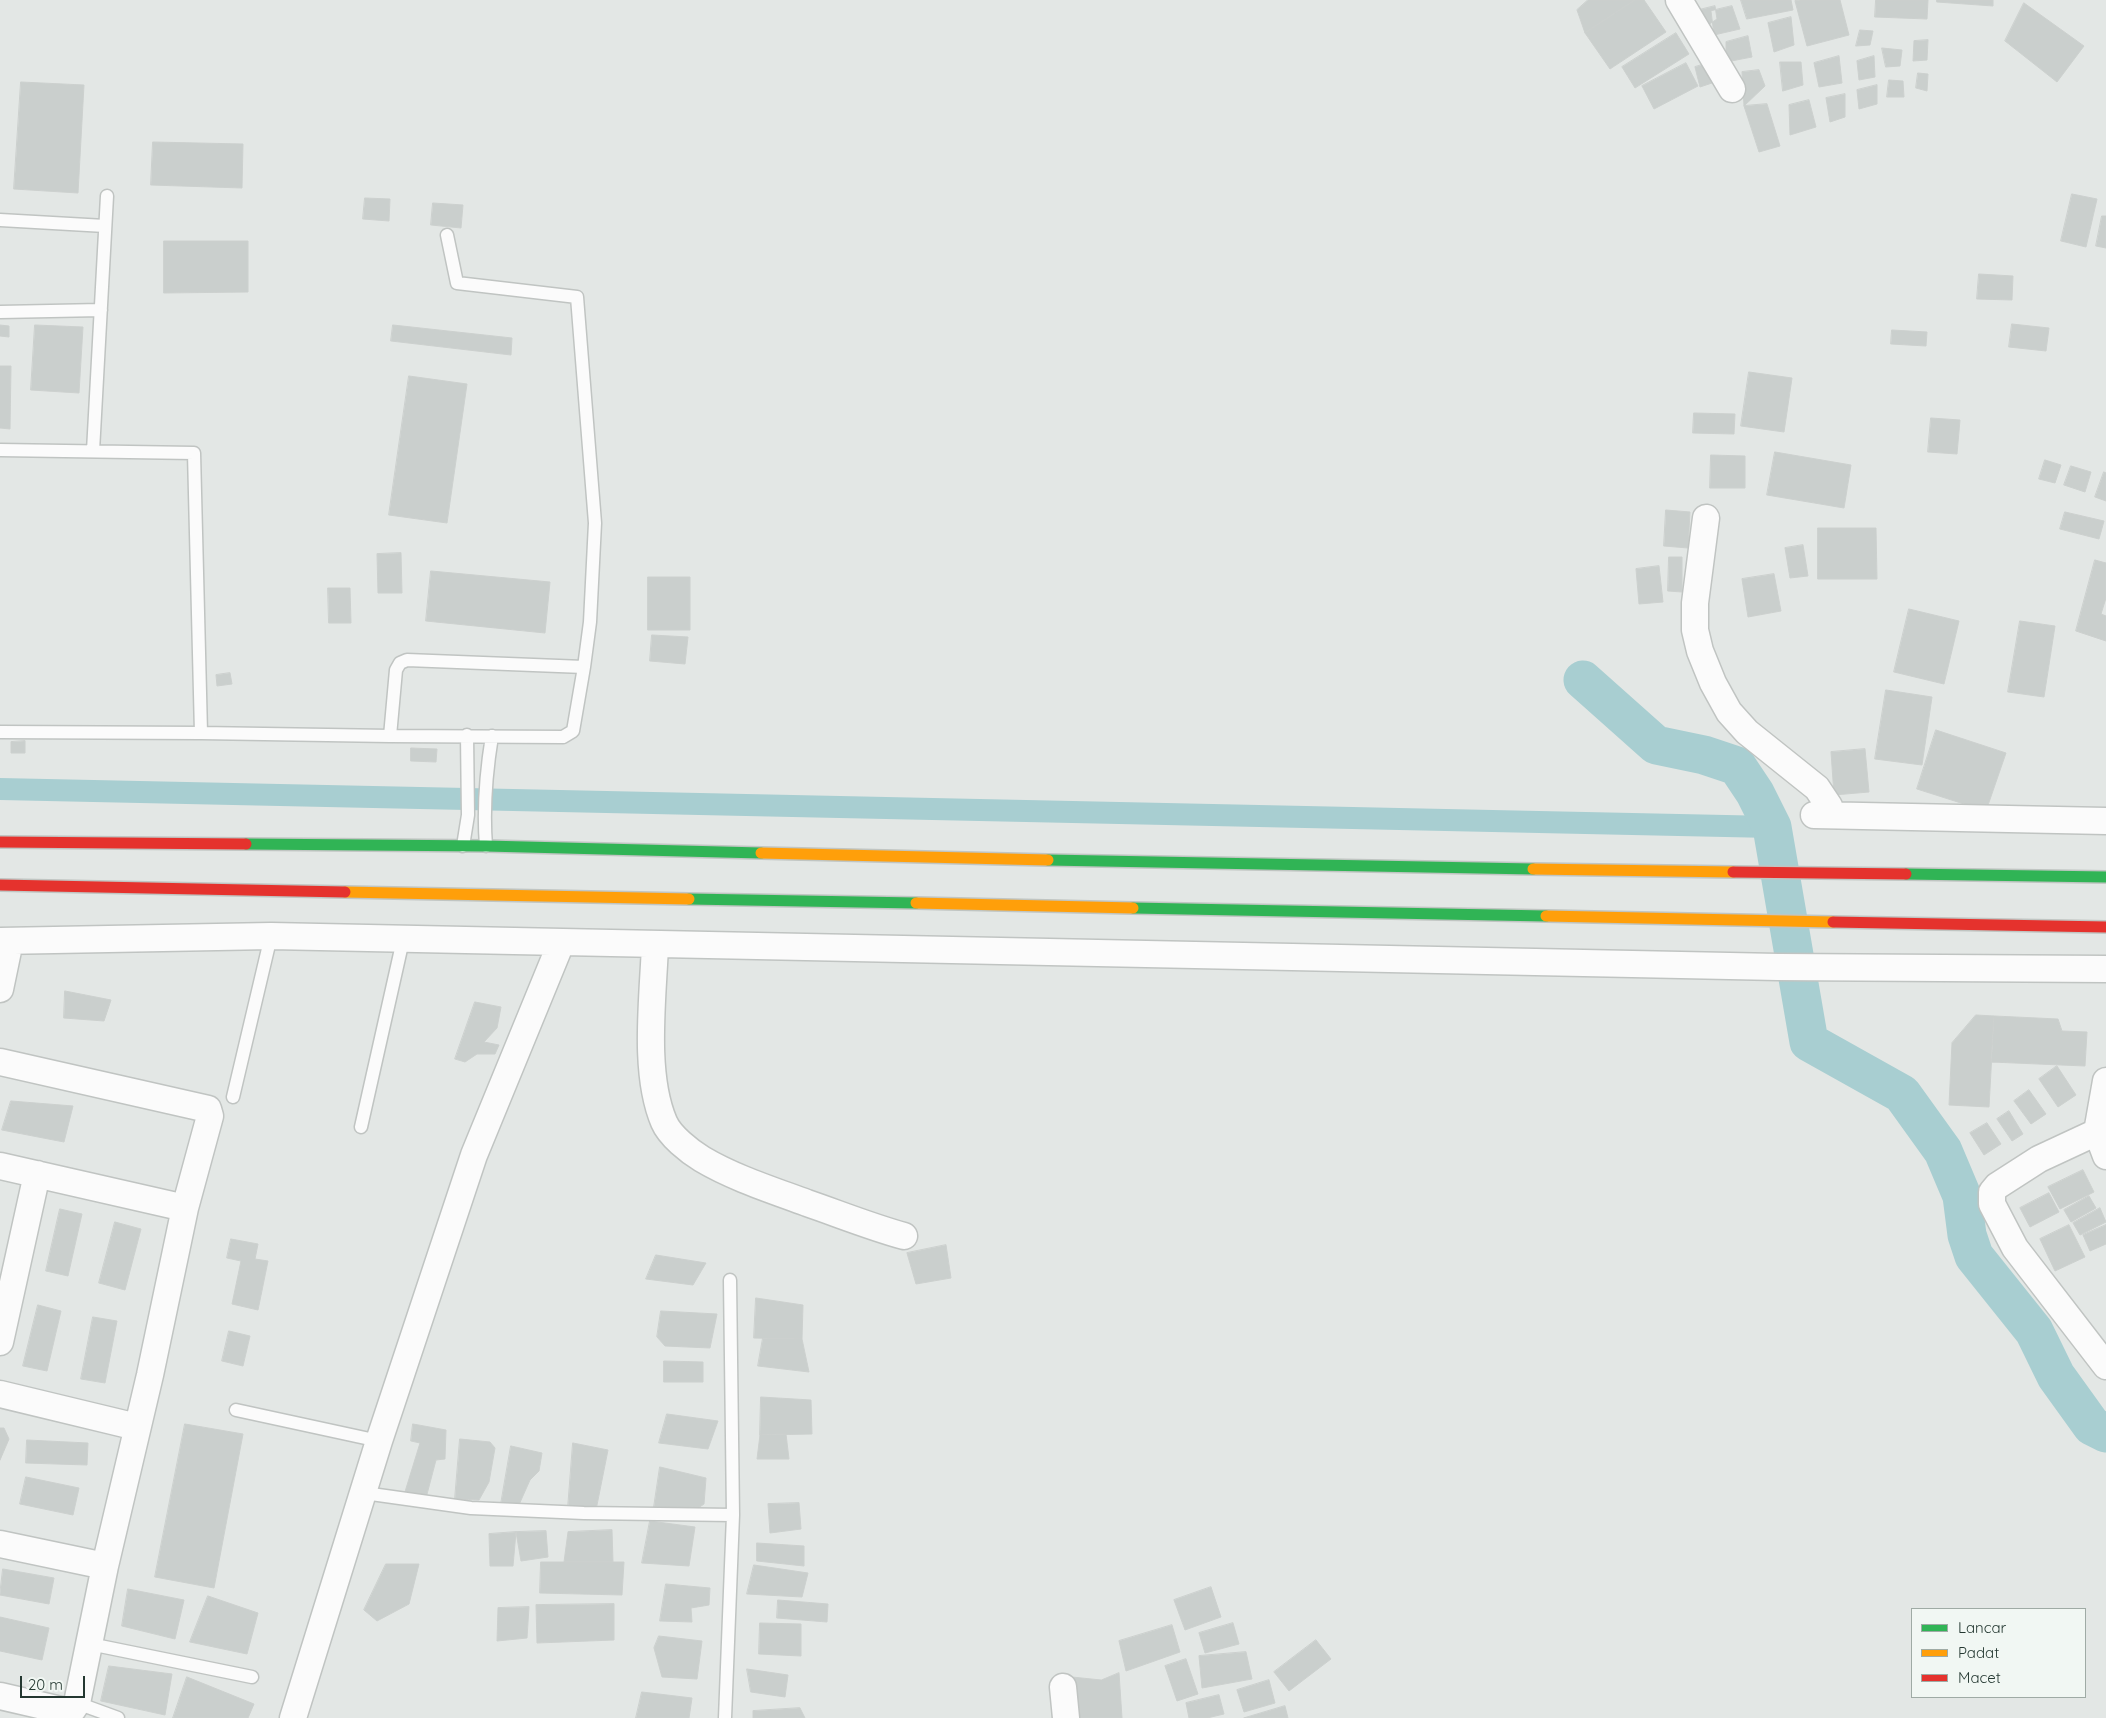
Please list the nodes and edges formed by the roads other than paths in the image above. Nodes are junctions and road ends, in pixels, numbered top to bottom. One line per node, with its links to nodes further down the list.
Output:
1 (1679, 0): 2 (street)
2 (1732, 89)
3 (107, 196): 5 (lane)
4 (0, 220): 5 (lane)
5 (106, 226): 7 (lane)
6 (447, 235): 12 (lane)
7 (101, 310): 8 (lane); 10 (lane)
8 (0, 312)
9 (0, 450): 10 (lane)
10 (93, 451): 14 (lane)
11 (1706, 518): 18 (street)
12 (584, 667): 16 (lane); 17 (lane)
13 (0, 732): 14 (lane)
14 (201, 733): 16 (lane)
15 (467, 735): 16 (lane); 17 (lane); 20 (lane)
16 (390, 736)
17 (492, 736): 21 (lane)
18 (2106, 821)
19 (0, 842): 20 (main road)
20 (463, 846): 21 (main road)
21 (486, 846): 22 (main road)
22 (2106, 877)
23 (0, 885): 24 (main road)
24 (2106, 927)
25 (271, 936): 26 (street); 27 (street); 34 (lane)
26 (404, 940): 28 (street); 35 (lane)
27 (5, 941): 31 (street)
28 (561, 943): 29 (street); 48 (street)
29 (655, 945): 30 (street); 41 (street)
30 (2106, 969)
31 (0, 989)
32 (0, 1062): 40 (street)
33 (2106, 1081): 36 (street)
34 (233, 1097)
35 (361, 1127)
36 (2097, 1132): 37 (street); 44 (street)
37 (2106, 1156)
38 (0, 1166): 39 (street)
39 (37, 1174): 40 (street); 43 (street)
40 (185, 1208): 47 (street)
41 (904, 1236)
42 (730, 1280): 50 (lane)
43 (0, 1342)
44 (2106, 1366)
45 (0, 1394): 47 (street)
46 (236, 1410): 48 (lane)
47 (137, 1428): 52 (street)
48 (379, 1441): 49 (street)
49 (364, 1493): 50 (lane); 59 (street)
50 (733, 1516): 60 (lane)
51 (0, 1544): 52 (street)
52 (106, 1566): 53 (street)
53 (90, 1644): 54 (lane); 57 (street)
54 (252, 1676)
55 (1063, 1688): 61 (street)
56 (0, 1696): 57 (street)
57 (77, 1703): 58 (lane)
58 (118, 1718)
59 (294, 1718)
60 (725, 1718)
61 (1066, 1718)

